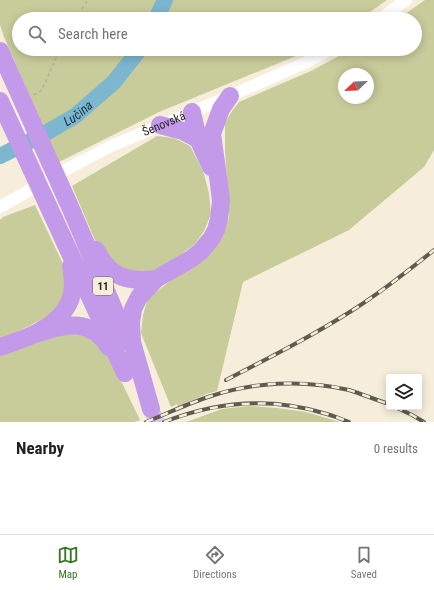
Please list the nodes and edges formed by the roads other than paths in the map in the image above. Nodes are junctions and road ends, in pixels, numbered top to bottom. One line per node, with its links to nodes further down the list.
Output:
1 (406, 0): 2 (street)
2 (390, 12)
3 (0, 51): 11 (highway, 11)
4 (319, 56): 5 (street, Šenovská)
5 (230, 96): 7 (street, Šenovská); 9 (highway)
6 (0, 102): 12 (highway, 11)
7 (194, 111): 8 (street, Šenovská); 9 (highway)
8 (160, 125): 9 (highway); 10 (street, Šenovská)
9 (205, 136): 13 (highway)
10 (0, 207)
11 (70, 207): 13 (highway); 16 (highway, 11)
12 (67, 245): 14 (highway); 16 (highway, 11)
13 (156, 279): 16 (highway)
14 (35, 334): 15 (highway); 16 (highway)
15 (0, 347)
16 (132, 370): 17 (highway, 11)
17 (154, 416)

